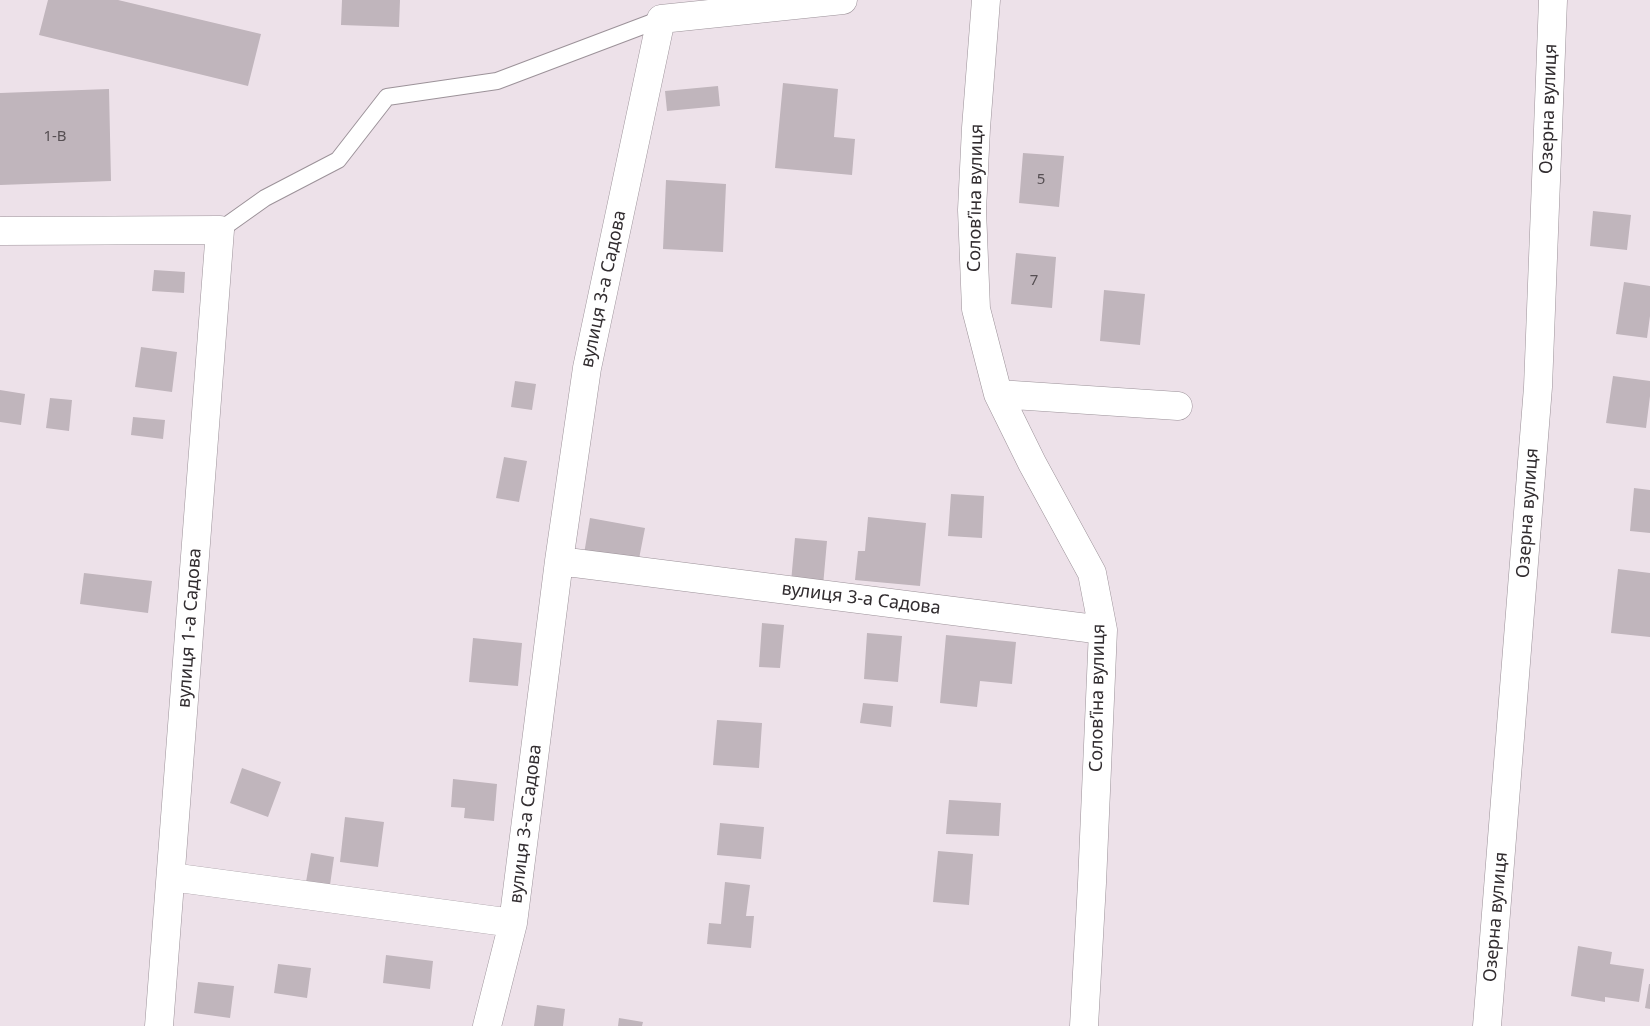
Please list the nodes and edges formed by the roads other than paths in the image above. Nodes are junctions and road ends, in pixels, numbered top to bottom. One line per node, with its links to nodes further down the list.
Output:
1 (843, 0): 4 (street)
2 (986, 0): 7 (street, Соловʼїна вулиця)
3 (1553, 0): 16 (street, Озерна вулиця)
4 (661, 19): 5 (lane); 9 (street, вулиця 3-а Садова)
5 (220, 230): 6 (street); 11 (street, вулиця 1-а Садова)
6 (0, 231)
7 (998, 394): 8 (street); 10 (street, Соловʼїна вулиця)
8 (1178, 406)
9 (559, 561): 10 (street, вулиця 3-а Садова); 12 (street, вулиця 3-а Садова)
10 (1103, 630): 15 (street, Соловʼїна вулиця)
11 (171, 877): 12 (street); 13 (street, вулиця 1-а Садова)
12 (513, 923): 14 (street, вулиця 3-а Садова)
13 (159, 1026)
14 (487, 1026)
15 (1084, 1026)
16 (1487, 1026)

